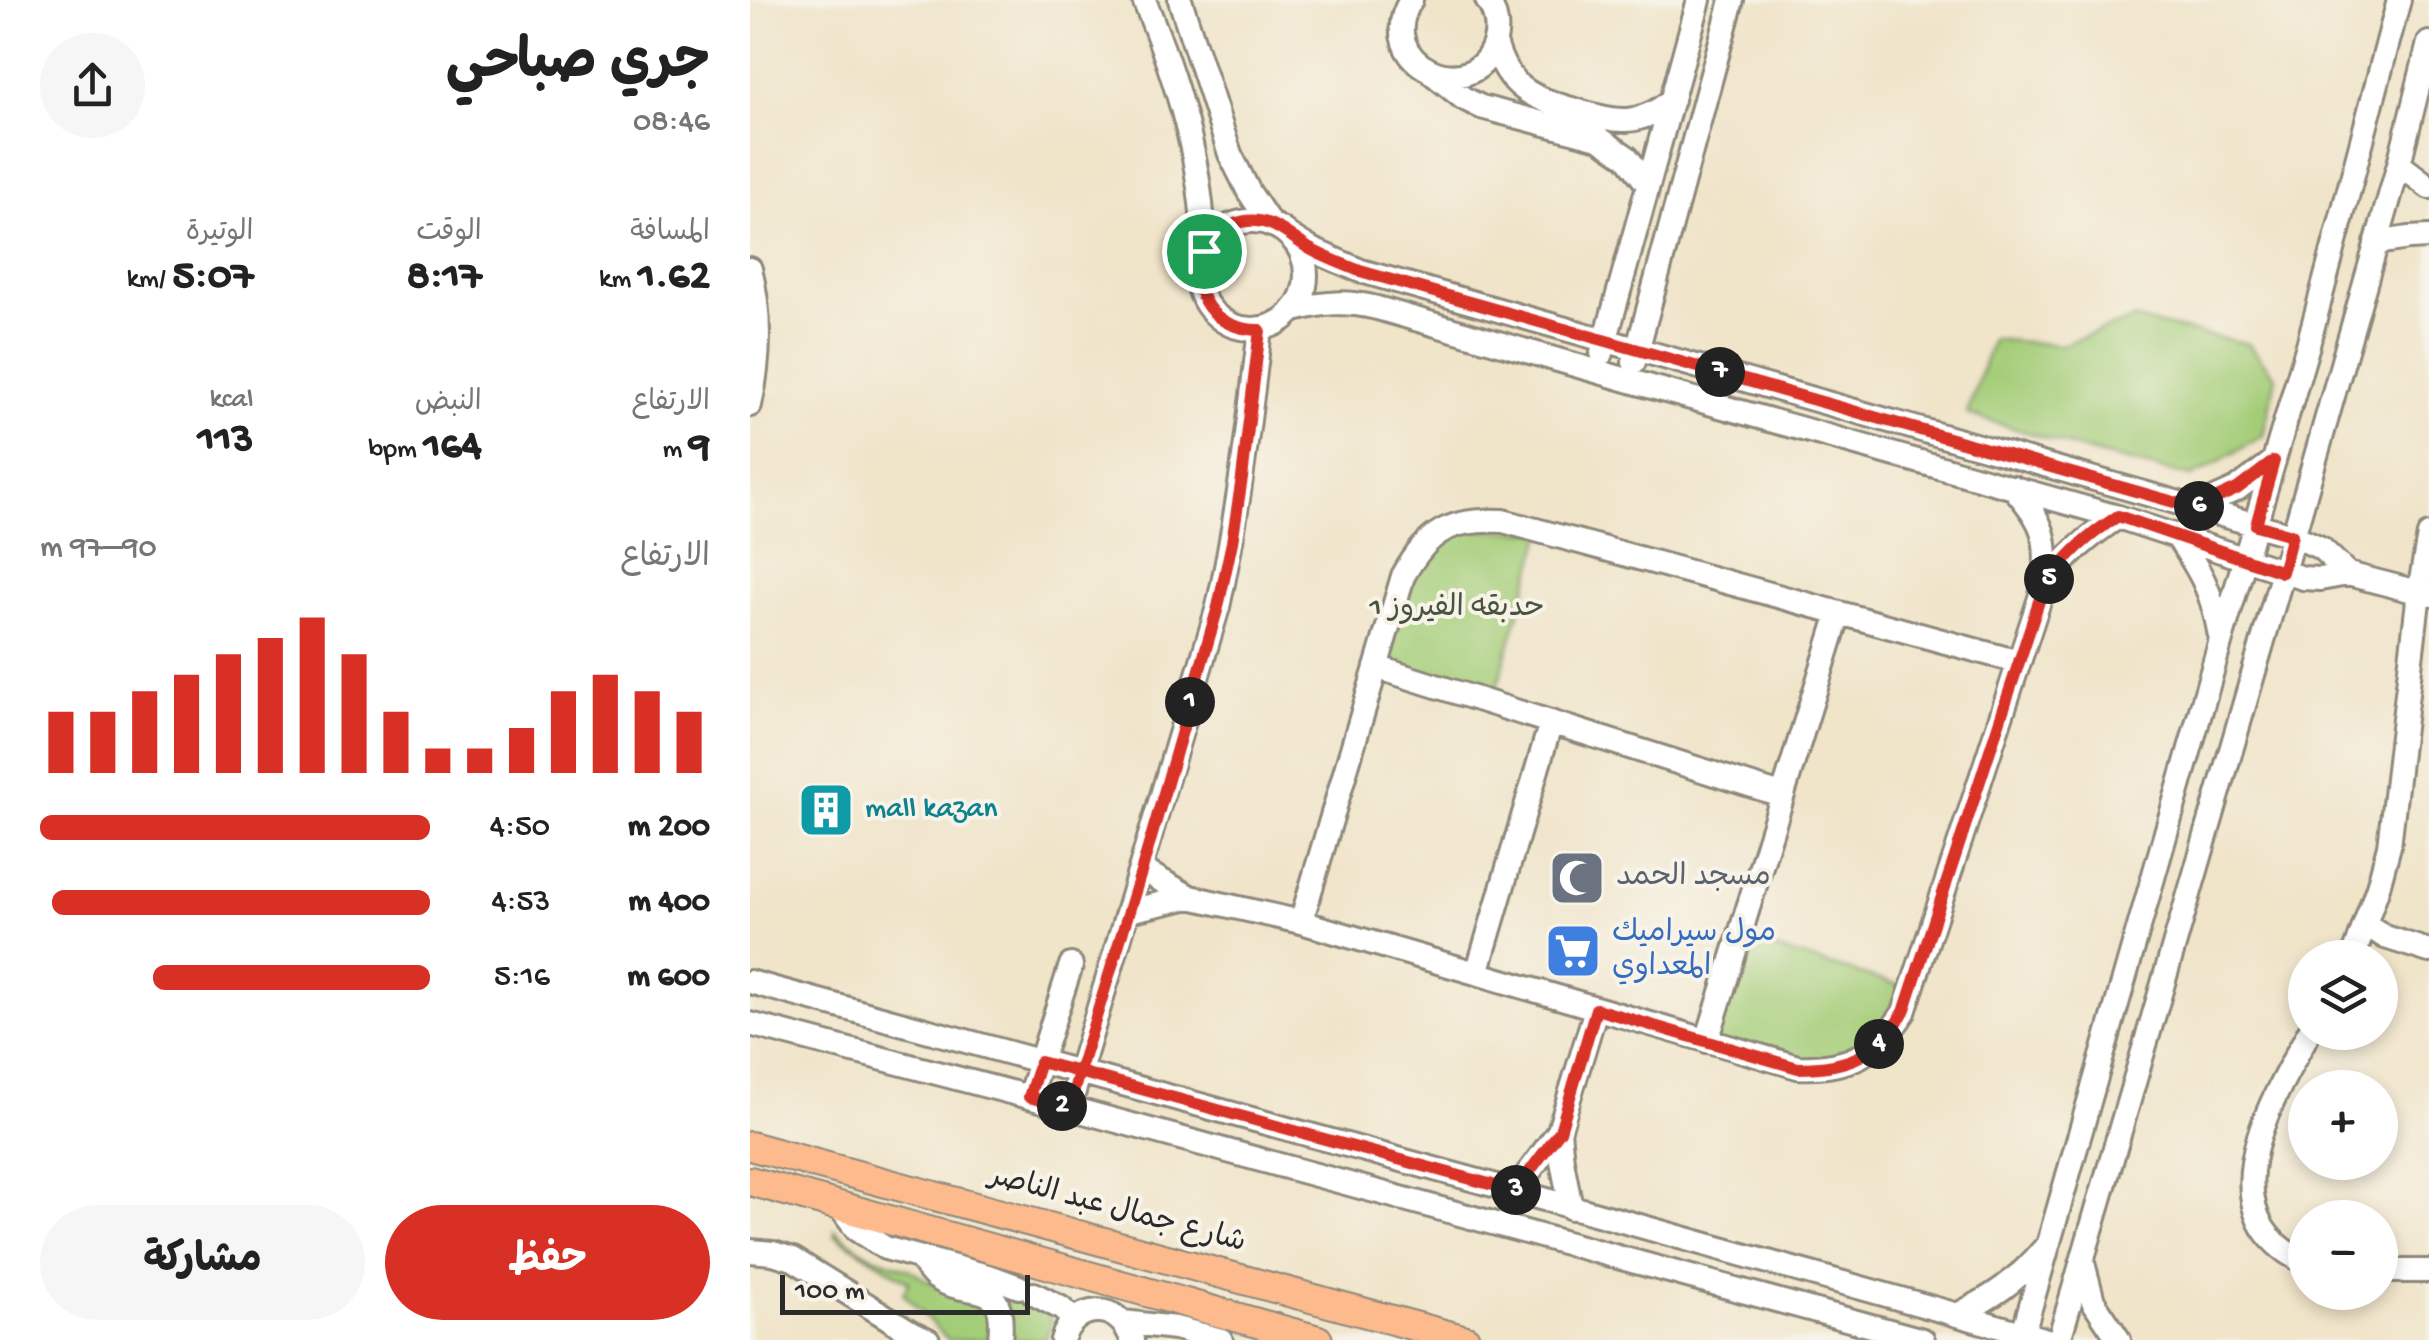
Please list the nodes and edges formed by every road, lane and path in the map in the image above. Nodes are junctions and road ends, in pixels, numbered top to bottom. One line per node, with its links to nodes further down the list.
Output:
1 (1144, 0): 20 (street)
2 (1180, 0): 17 (street)
3 (1389, 0): 9 (street)
4 (1411, 0): 9 (street)
5 (1699, 0): 13 (street)
6 (1732, 0): 25 (street)
7 (2400, 0): 29 (street)
8 (1495, 6): 10 (street)
9 (1402, 26): 12 (street)
10 (1495, 42): 12 (street); 13 (street)
11 (2429, 43): 14 (street)
12 (1432, 72): 15 (street)
13 (1672, 100): 15 (street)
14 (2399, 164): 16 (street); 19 (street)
15 (1648, 184): 24 (street)
16 (2429, 187)
17 (1280, 230): 20 (street); 22 (street); 24 (street)
18 (2429, 238): 19 (street)
19 (2376, 243): 35 (street)
20 (1204, 251): 23 (street)
21 (750, 268): 28 (street)
22 (1295, 310): 23 (street); 26 (street)
23 (1260, 330): 48 (street)
24 (1606, 340): 25 (street); 26 (street)
25 (1638, 349): 27 (street); 31 (street)
26 (1597, 372): 27 (street)
27 (1629, 380): 30 (street)
28 (750, 405)
29 (2274, 461): 31 (street); 33 (street)
30 (2013, 487): 32 (street); 40 (street)
31 (2195, 508): 33 (street)
32 (2118, 516): 34 (street); 40 (street)
33 (2256, 525): 35 (street); 37 (street)
34 (2176, 535): 37 (street); 43 (street)
35 (2292, 535): 38 (street); 39 (street)
36 (2429, 535): 41 (street)
37 (2246, 560): 38 (street); 43 (street)
38 (2282, 572): 39 (street); 76 (street)
39 (2348, 574): 41 (street)
40 (2044, 586): 44 (street)
41 (2424, 593): 52 (street)
42 (1839, 613): 44 (street); 45 (street); 47 (street)
43 (2220, 640): 72 (street)
44 (2019, 662): 60 (street)
45 (1376, 667): 46 (street); 51 (street)
46 (1551, 722): 47 (street); 56 (street)
47 (1782, 794): 60 (street)
48 (1142, 869): 49 (street); 50 (street)
49 (1190, 897): 50 (street); 51 (street)
50 (1128, 910): 63 (street)
51 (1302, 922): 56 (street)
52 (2366, 924): 53 (street); 54 (street)
53 (2360, 940)
54 (2429, 951)
55 (1071, 964): 62 (street)
56 (1477, 973): 58 (street)
57 (750, 982): 62 (street)
58 (1596, 1009): 60 (street); 66 (street)
59 (750, 1024): 64 (street)
60 (1707, 1041)
61 (2301, 1050): 74 (street)
62 (1040, 1062): 63 (street); 64 (street)
63 (1079, 1072): 65 (street); 69 (street)
64 (1029, 1097): 65 (street)
65 (1069, 1108): 93 (street)
66 (1560, 1131): 69 (street); 71 (street)
67 (750, 1146): 80 (main road, شارع جمال عبد الناصر)
68 (750, 1181): 70 (main road)
69 (1515, 1191): 71 (street)
70 (838, 1206): 75 (street); 90 (main road)
71 (1571, 1208): 81 (street)
72 (2049, 1243): 81 (street); 85 (street)
73 (750, 1251): 87 (street)
74 (2288, 1252)
75 (920, 1258): 82 (street); 88 (street)
76 (2082, 1258): 95 (street); 96 (street)
77 (750, 1263): 86 (street)
78 (2398, 1270): 79 (street)
79 (2429, 1271)
80 (1329, 1301): 84 (main road, شارع جمال عبد الناصر); 91 (main road)
81 (1957, 1315): 85 (street)
82 (1067, 1330): 83 (street)
83 (1128, 1331): 89 (street)
84 (1402, 1332): 92 (main road, شارع جمال عبد الناصر)
85 (2022, 1337): 94 (street)
86 (912, 1340)
87 (928, 1340)
88 (1000, 1340)
89 (1221, 1340)
90 (1318, 1340)
91 (1330, 1340)
92 (1466, 1340)
93 (1922, 1340)
94 (2047, 1340)
95 (2059, 1340)
96 (2119, 1340)

